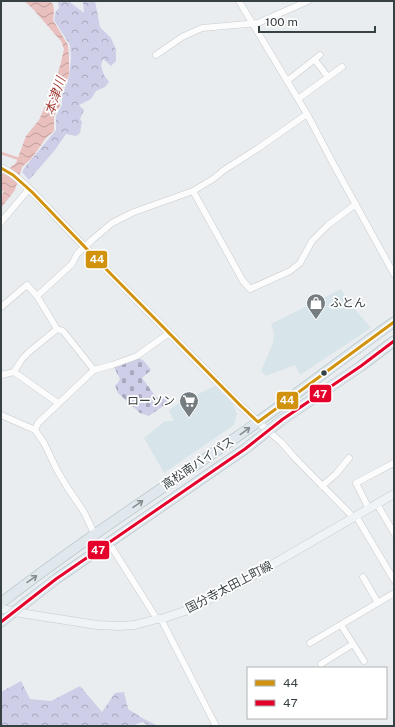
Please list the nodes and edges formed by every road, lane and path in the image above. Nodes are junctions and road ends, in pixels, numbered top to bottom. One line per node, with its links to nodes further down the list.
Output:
1 (238, 1): 3 (street)
2 (308, 1): 3 (street)
3 (252, 24): 4 (street); 9 (street)
4 (156, 55)
5 (320, 55): 6 (street)
6 (315, 60): 8 (street); 9 (street)
7 (342, 67): 8 (street)
8 (328, 77): 10 (street)
9 (287, 81): 10 (street)
10 (298, 99): 11 (street)
11 (307, 114): 14 (street); 15 (street)
12 (1, 168): 13 (street)
13 (27, 188): 16 (street); 17 (street)
14 (193, 190): 15 (street); 17 (street)
15 (356, 204): 18 (street)
16 (1, 222)
17 (85, 247): 19 (street); 23 (street)
18 (394, 274)
19 (37, 296): 20 (street); 22 (street)
20 (1, 307)
21 (394, 322): 30 (highway, 高松南バイパス)
22 (57, 329): 25 (street); 26 (street)
23 (169, 333): 25 (street); 30 (street)
24 (394, 341): 32 (highway, 高松南バイパス)
25 (94, 370): 28 (street)
26 (14, 372): 27 (street); 28 (street)
27 (1, 375)
28 (58, 403): 31 (street)
29 (1, 415): 31 (street)
30 (258, 422): 32 (street); 41 (highway, 高松南バイパス, one-way to 30)
31 (35, 430): 41 (street)
32 (268, 431): 35 (street); 42 (highway, 高松南バイパス)
33 (349, 458): 35 (street)
34 (394, 463): 38 (street)
35 (322, 486): 39 (street)
36 (394, 494): 37 (main road, 国分寺太田上町線)
37 (377, 504): 38 (main road, 国分寺太田上町線); 40 (street)
38 (369, 509): 39 (main road, 国分寺太田上町線)
39 (355, 517): 44 (street); 50 (main road, 国分寺太田上町線)
40 (394, 533)
41 (95, 534): 46 (highway, 高松南バイパス, one-way to 41)
42 (109, 543): 49 (highway, 高松南バイパス); 50 (street)
43 (363, 577): 47 (street)
44 (394, 580)
45 (394, 593): 47 (street)
46 (1, 603)
47 (378, 603): 52 (street)
48 (1, 608): 49 (main road, 国分寺太田上町線)
49 (14, 612): 50 (main road, 国分寺太田上町線); 51 (highway, 高松南バイパス)
50 (159, 619): 57 (street)
51 (1, 622)
52 (341, 625): 53 (street); 54 (street)
53 (310, 644)
54 (354, 644): 55 (street); 56 (street)
55 (364, 661)
56 (321, 664)
57 (216, 726)

